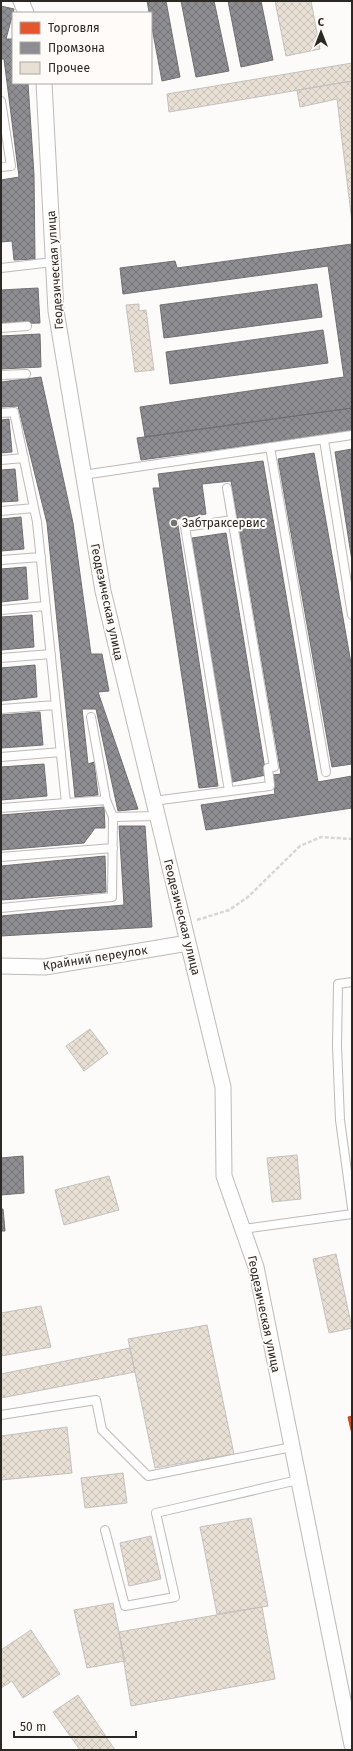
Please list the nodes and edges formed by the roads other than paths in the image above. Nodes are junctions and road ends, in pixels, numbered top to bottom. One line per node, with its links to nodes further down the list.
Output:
1 (21, 1): 2 (street)
2 (26, 12)
3 (44, 84): 6 (street, Геодезическая улица)
4 (1, 101): 5 (lane)
5 (1, 167)
6 (53, 262): 7 (lane); 18 (street, Геодезическая улица)
7 (1, 268)
8 (27, 326): 9 (lane)
9 (1, 328)
10 (26, 374): 11 (lane)
11 (1, 375)
12 (1, 414): 16 (lane)
13 (352, 435): 14 (lane)
14 (324, 440): 15 (lane); 27 (lane)
15 (270, 447): 18 (lane); 35 (lane)
16 (24, 458): 17 (lane); 20 (lane)
17 (1, 460)
18 (83, 475): 38 (street, Геодезическая улица)
19 (227, 488): 22 (lane)
20 (34, 508): 21 (lane); 23 (lane)
21 (1, 511)
22 (232, 520): 36 (lane); 36 (lane)
23 (41, 557): 24 (lane); 25 (lane)
24 (1, 560)
25 (46, 606): 26 (lane); 28 (lane)
26 (1, 610)
27 (352, 615)
28 (51, 654): 29 (lane); 30 (lane)
29 (1, 658)
30 (56, 705): 31 (lane); 33 (lane)
31 (1, 709)
32 (91, 717): 37 (lane)
33 (61, 752): 34 (lane); 39 (lane)
34 (1, 757)
35 (326, 772)
36 (229, 791): 38 (lane)
37 (106, 800): 39 (lane); 42 (lane)
38 (154, 801): 41 (street, Геодезическая улица)
39 (66, 803): 40 (lane)
40 (1, 808)
41 (157, 816): 42 (lane); 46 (street, Геодезическая улица)
42 (114, 817): 43 (lane)
43 (113, 848): 44 (lane); 45 (lane)
44 (1, 857)
45 (1, 908)
46 (188, 943): 47 (street, Крайний переулок); 51 (street, Геодезическая улица)
47 (1, 966)
48 (352, 982): 49 (lane)
49 (352, 1208)
50 (352, 1214): 51 (lane)
51 (243, 1229): 53 (street, Геодезическая улица)
52 (1, 1415): 53 (lane)
53 (292, 1446): 54 (street, Геодезическая улица)
54 (298, 1480): 55 (lane); 56 (street, Геодезическая улица)
55 (105, 1530)
56 (352, 1745)

